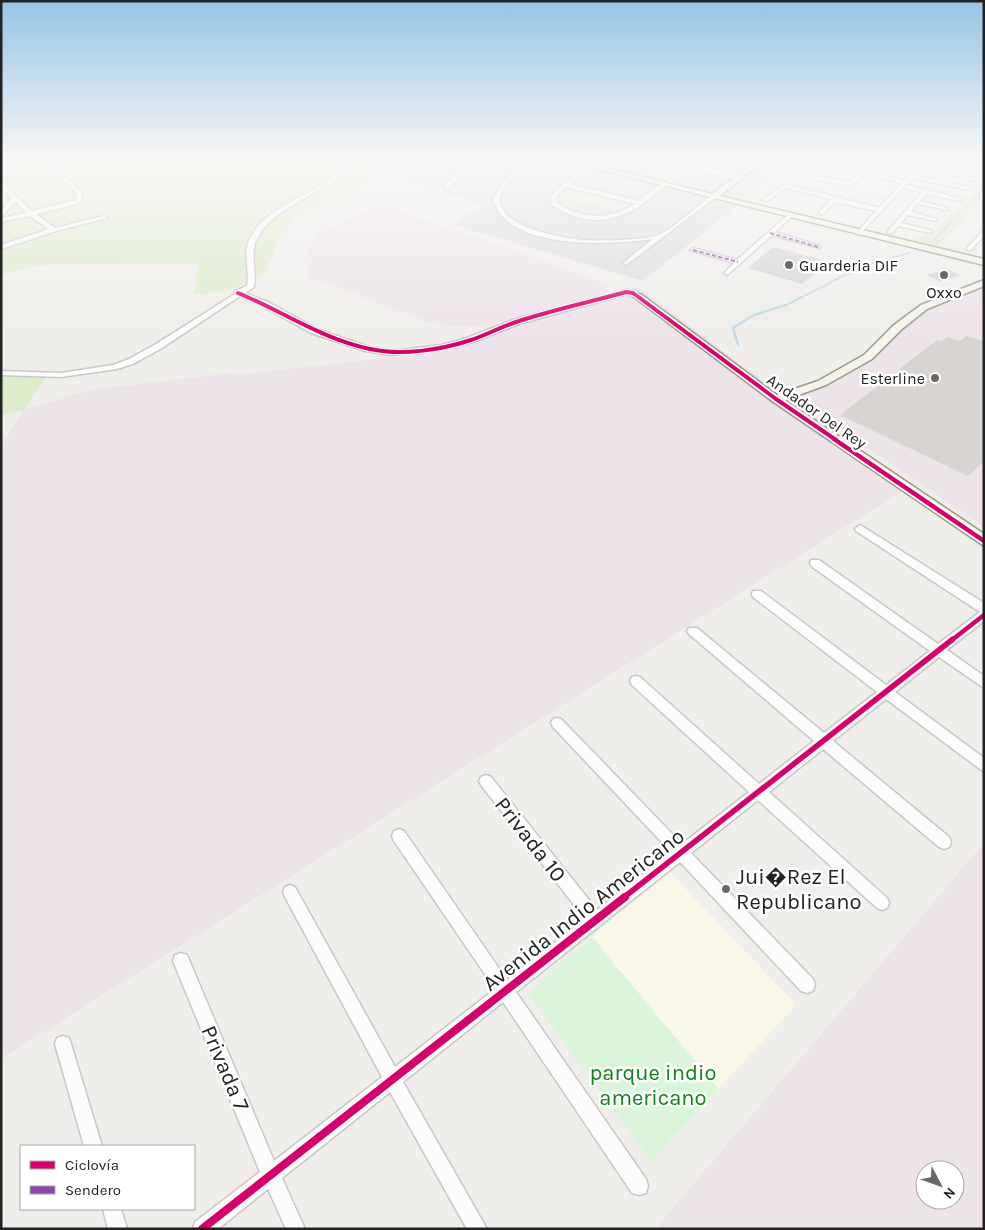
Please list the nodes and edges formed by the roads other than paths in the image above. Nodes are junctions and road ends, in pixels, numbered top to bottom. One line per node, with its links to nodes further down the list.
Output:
1 (39, 219): 11 (street)
2 (98, 219): 11 (street)
3 (270, 219): 28 (street)
4 (509, 219): 17 (street)
5 (684, 219): 17 (street)
6 (785, 219): 15 (street)
7 (802, 219): 16 (street)
8 (872, 219): 16 (street)
9 (901, 219): 10 (street)
10 (897, 224): 12 (street); 13 (street)
11 (54, 230): 19 (street)
12 (890, 232)
13 (930, 232)
14 (984, 232): 18 (street)
15 (770, 233): 20 (street); 23 (street)
16 (859, 234): 24 (street)
17 (662, 236): 25 (street)
18 (980, 242): 21 (street)
19 (1, 247)
20 (818, 248)
21 (969, 249)
22 (693, 250): 23 (street)
23 (738, 262): 26 (street)
24 (984, 262)
25 (626, 263)
26 (727, 273)
27 (984, 283): 31 (street)
28 (238, 293): 29 (street); 30 (street)
29 (639, 297): 31 (street, Andador Del Rey)
30 (1, 373)
31 (776, 398): 33 (street, Andador Del Rey)
32 (860, 529): 36 (street)
33 (984, 540)
34 (815, 563): 39 (street)
35 (757, 594): 42 (street)
36 (984, 609)
37 (984, 615): 39 (street, Avenida Indio Americano)
38 (693, 631): 44 (street)
39 (938, 650): 41 (street); 42 (street, Avenida Indio Americano)
40 (636, 681): 47 (street)
41 (984, 683)
42 (886, 692): 44 (street, Avenida Indio Americano); 45 (street)
43 (557, 723): 50 (street)
44 (823, 741): 47 (street, Avenida Indio Americano); 49 (street)
45 (984, 766)
46 (486, 781): 53 (street, Privada 10)
47 (758, 792): 50 (street, Avenida Indio Americano); 52 (street)
48 (399, 836): 56 (street)
49 (944, 842)
50 (681, 853): 53 (street, Avenida Indio Americano); 55 (street)
51 (290, 892): 58 (street)
52 (882, 903)
53 (596, 920): 56 (street, Avenida Indio Americano)
54 (181, 961): 60 (street, Privada 7)
55 (807, 985)
56 (504, 991): 58 (street, Avenida Indio Americano); 61 (street)
57 (63, 1044): 59 (street)
58 (392, 1079): 60 (street, Avenida Indio Americano); 66 (street)
59 (93, 1145)
60 (271, 1175): 64 (street, Avenida Indio Americano); 65 (street, Privada 7)
61 (639, 1186)
62 (112, 1210): 63 (street)
63 (118, 1229)
64 (202, 1229)
65 (296, 1229)
66 (478, 1229)

